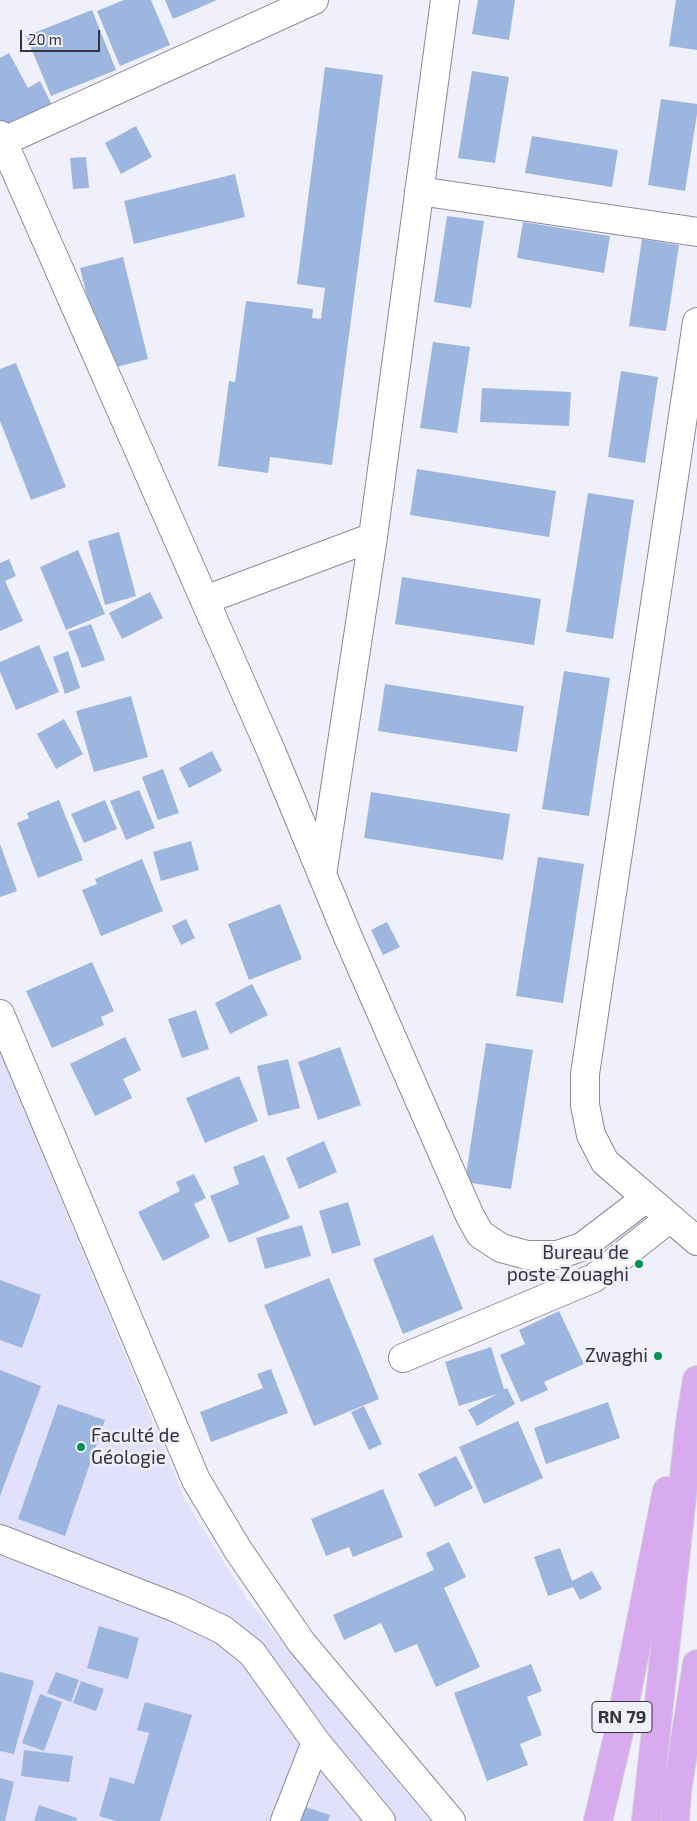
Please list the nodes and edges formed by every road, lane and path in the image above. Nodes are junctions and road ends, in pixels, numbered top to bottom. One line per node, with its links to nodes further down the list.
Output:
1 (314, 0): 3 (street)
2 (445, 0): 4 (street)
3 (1, 140): 8 (street)
4 (419, 191): 5 (street); 7 (street)
5 (697, 232)
6 (697, 322): 11 (street)
7 (372, 538): 8 (street); 9 (street)
8 (205, 600): 9 (street)
9 (322, 875): 11 (street)
10 (0, 1014): 22 (street)
11 (646, 1198): 12 (street)
12 (670, 1218): 13 (street); 14 (street)
13 (697, 1241)
14 (403, 1358)
15 (697, 1380): 16 (highway, RN 79)
16 (690, 1424): 23 (highway, RN 79); 24 (highway, RN 79)
17 (0, 1539): 19 (street)
18 (697, 1664): 25 (highway)
19 (316, 1742): 20 (street); 21 (street)
20 (285, 1821)
21 (381, 1821)
22 (451, 1821)
23 (598, 1821)
24 (646, 1821)
25 (675, 1821)

